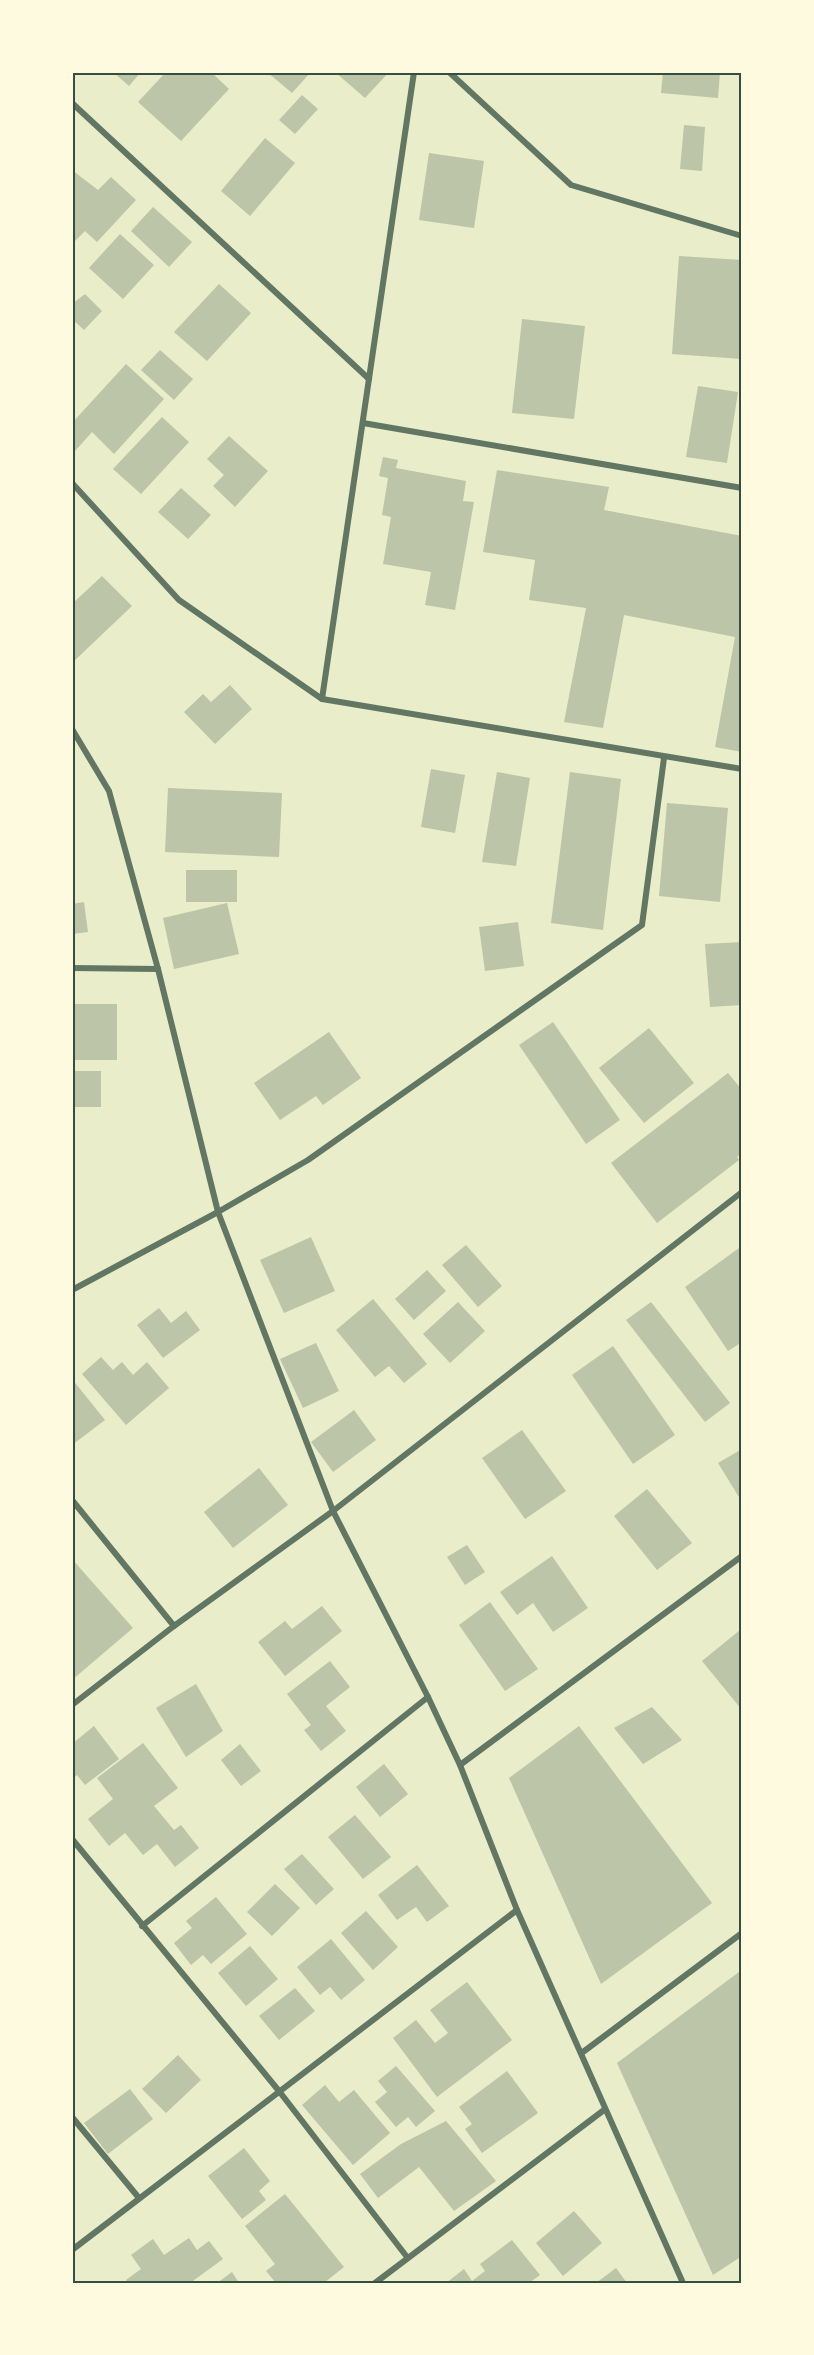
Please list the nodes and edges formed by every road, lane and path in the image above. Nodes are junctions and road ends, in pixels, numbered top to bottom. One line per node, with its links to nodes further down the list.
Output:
1 (414, 72): 5 (street)
2 (449, 72): 4 (street)
3 (72, 103): 5 (street)
4 (742, 236)
5 (369, 379): 6 (street)
6 (363, 423): 8 (street); 9 (street)
7 (72, 483): 9 (street)
8 (742, 488)
9 (322, 699): 11 (street)
10 (72, 729): 14 (street)
11 (664, 758): 12 (street); 16 (street)
12 (742, 769)
13 (72, 968): 14 (street)
14 (158, 969): 16 (street)
15 (742, 1192): 19 (street)
16 (218, 1212): 17 (street); 19 (street)
17 (72, 1290)
18 (72, 1500): 21 (street)
19 (333, 1511): 21 (street); 22 (street)
20 (742, 1556): 24 (street)
21 (174, 1626): 23 (street)
22 (428, 1697): 24 (street); 27 (street)
23 (72, 1705)
24 (460, 1765): 26 (street)
25 (72, 1839): 27 (street)
26 (517, 1910): 29 (street); 30 (street)
27 (142, 1926): 30 (street)
28 (742, 1932): 29 (street)
29 (583, 2052): 31 (street)
30 (279, 2091): 33 (street); 35 (street)
31 (604, 2110): 35 (street); 37 (street)
32 (72, 2117): 33 (street)
33 (140, 2198): 34 (street)
34 (72, 2250)
35 (407, 2257): 36 (street)
36 (375, 2283)
37 (683, 2283)

